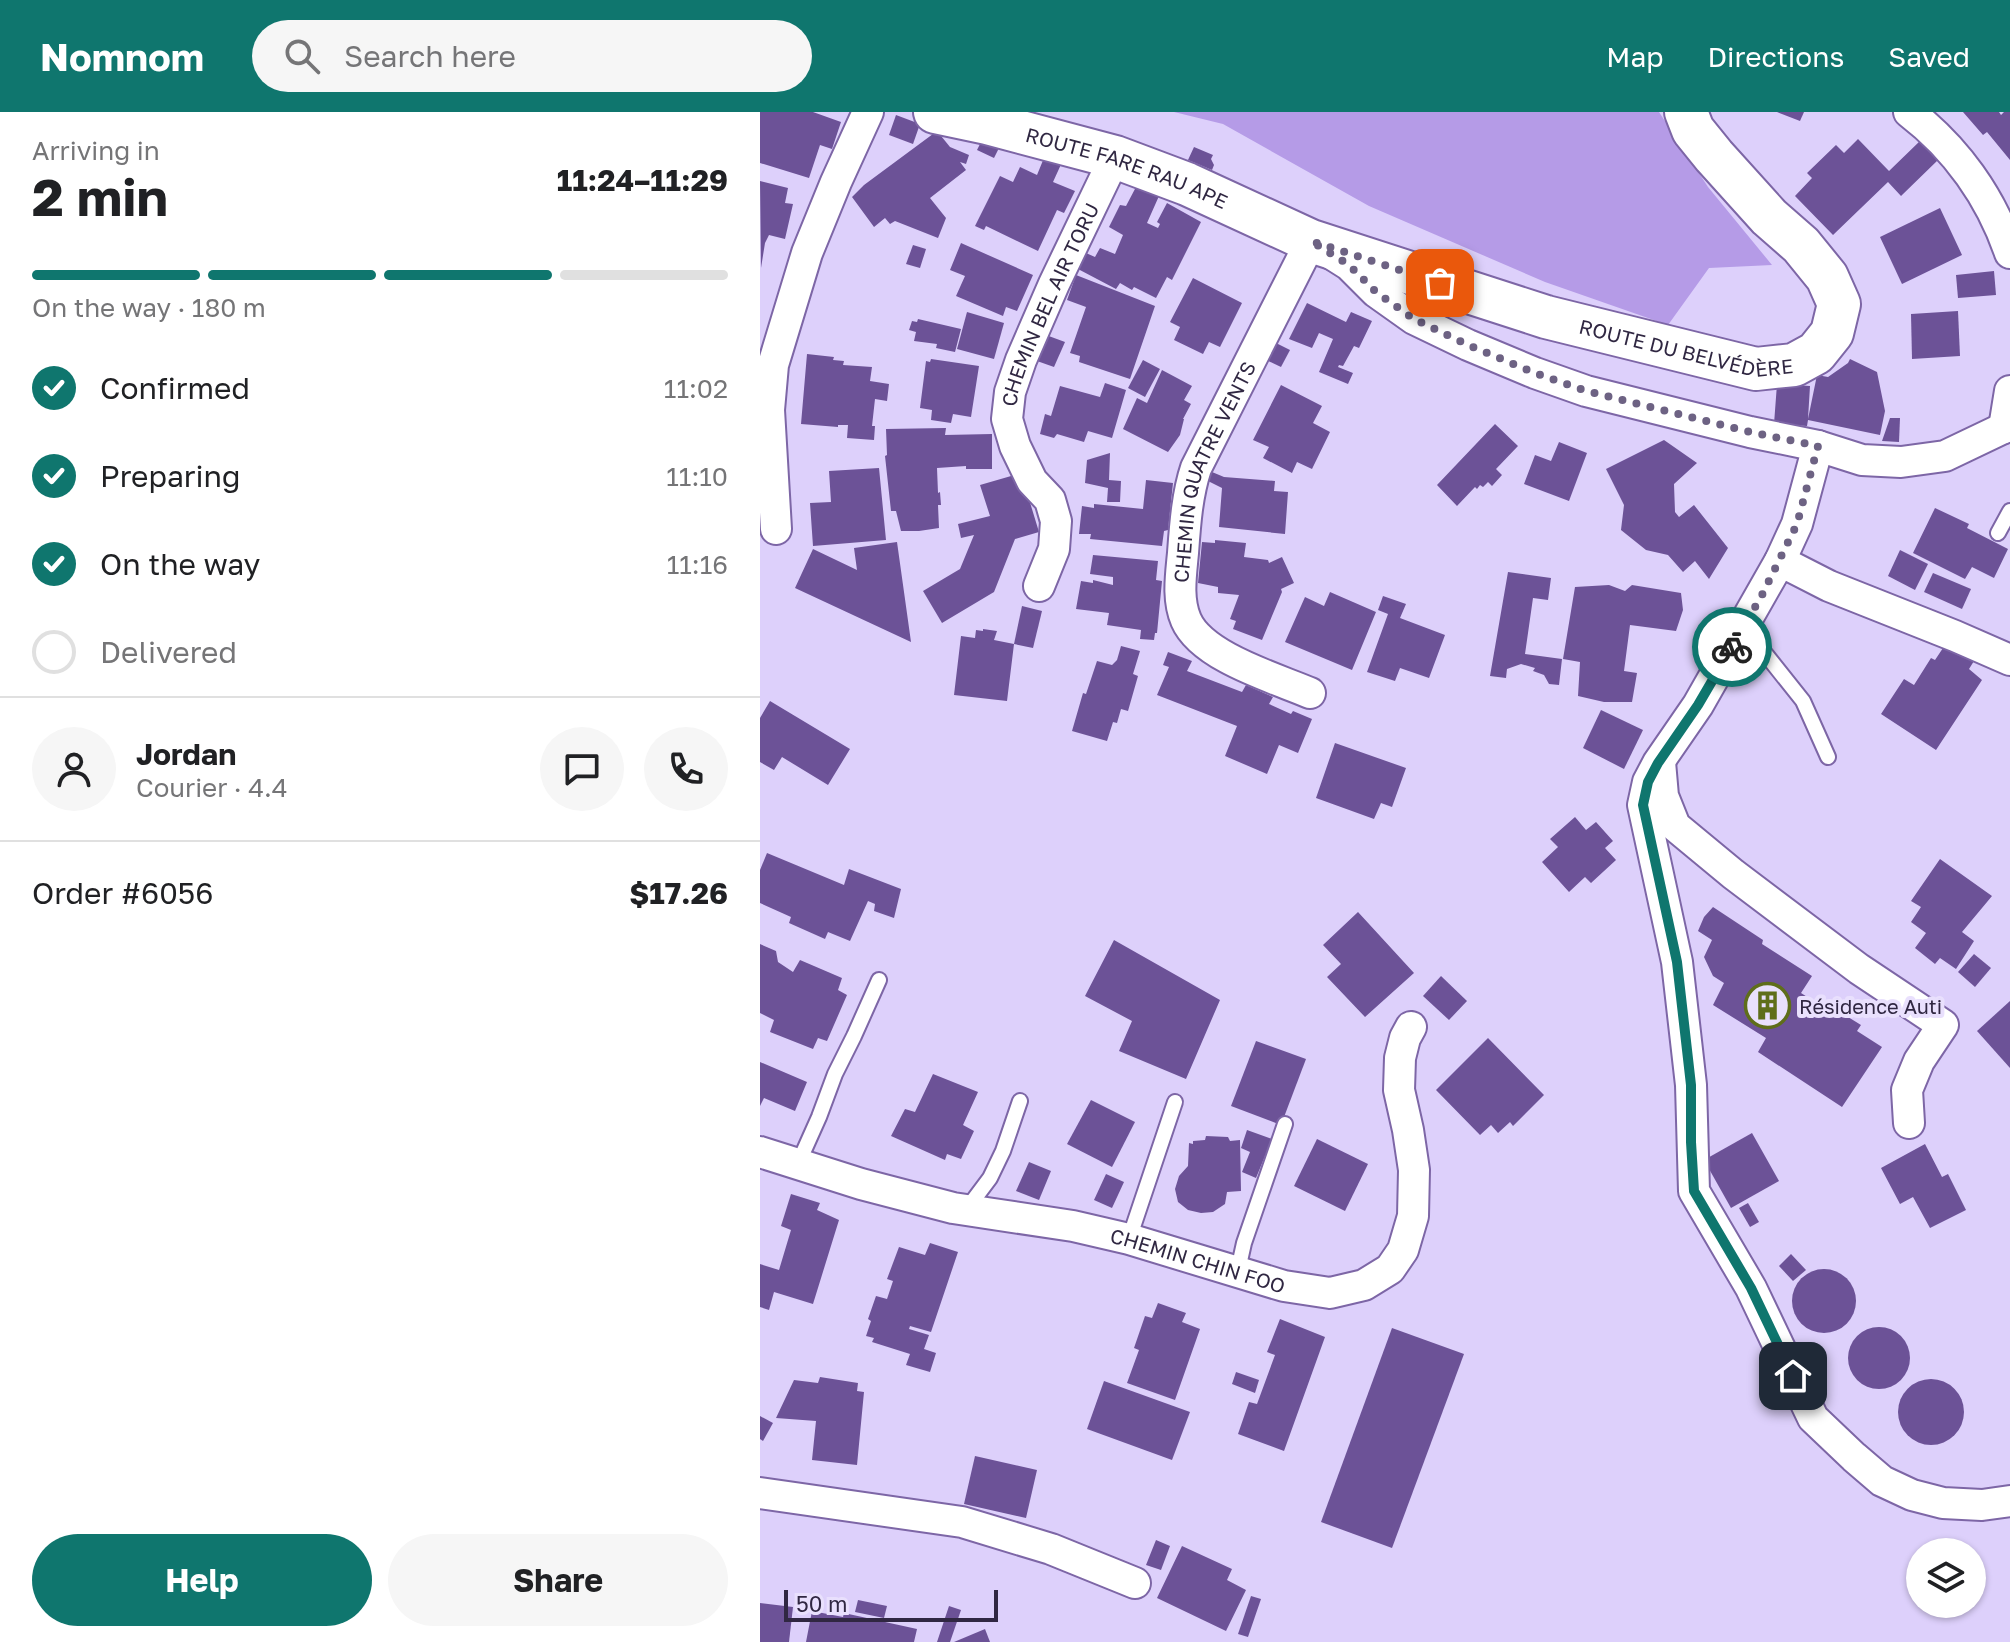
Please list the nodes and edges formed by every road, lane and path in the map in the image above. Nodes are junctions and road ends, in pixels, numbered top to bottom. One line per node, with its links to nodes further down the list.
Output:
1 (868, 112): 12 (street)
2 (935, 112): 7 (street, ROUTE FARE RAU APE)
3 (1686, 112): 6 (street, ROUTE DU BELVÉDÈRE)
4 (1703, 112): 6 (street)
5 (1909, 112): 9 (street)
6 (1714, 156): 8 (street, ROUTE DU BELVÉDÈRE)
7 (1115, 157): 8 (street, ROUTE FARE RAU APE); 18 (street, CHEMIN BEL AIR TORU)
8 (1311, 241): 13 (street); 21 (street, CHEMIN QUATRE VENTS)
9 (2010, 253)
10 (2010, 391): 11 (street)
11 (2007, 426): 13 (street)
12 (765, 436): 15 (street)
13 (1818, 446): 17 (street)
14 (2010, 511): 16 (lane)
15 (776, 529)
16 (1998, 533)
17 (1780, 561): 19 (street); 20 (street)
18 (1039, 586)
19 (1744, 627): 22 (lane); 23 (street)
20 (2010, 660)
21 (1310, 693)
22 (1828, 757)
23 (1660, 760): 28 (street); 36 (street)
24 (879, 980): 31 (lane)
25 (1411, 1027): 34 (street, CHEMIN CHIN FOO)
26 (1020, 1101): 32 (lane)
27 (1175, 1102): 33 (lane)
28 (1909, 1123)
29 (1285, 1124): 34 (lane)
30 (760, 1152): 31 (street, CHEMIN CHIN FOO)
31 (798, 1164): 32 (street, CHEMIN CHIN FOO)
32 (966, 1210): 33 (street, CHEMIN CHIN FOO)
33 (1129, 1239): 34 (street, CHEMIN CHIN FOO)
34 (1238, 1270)
35 (760, 1493): 37 (street)
36 (2010, 1501)
37 (1135, 1583)

